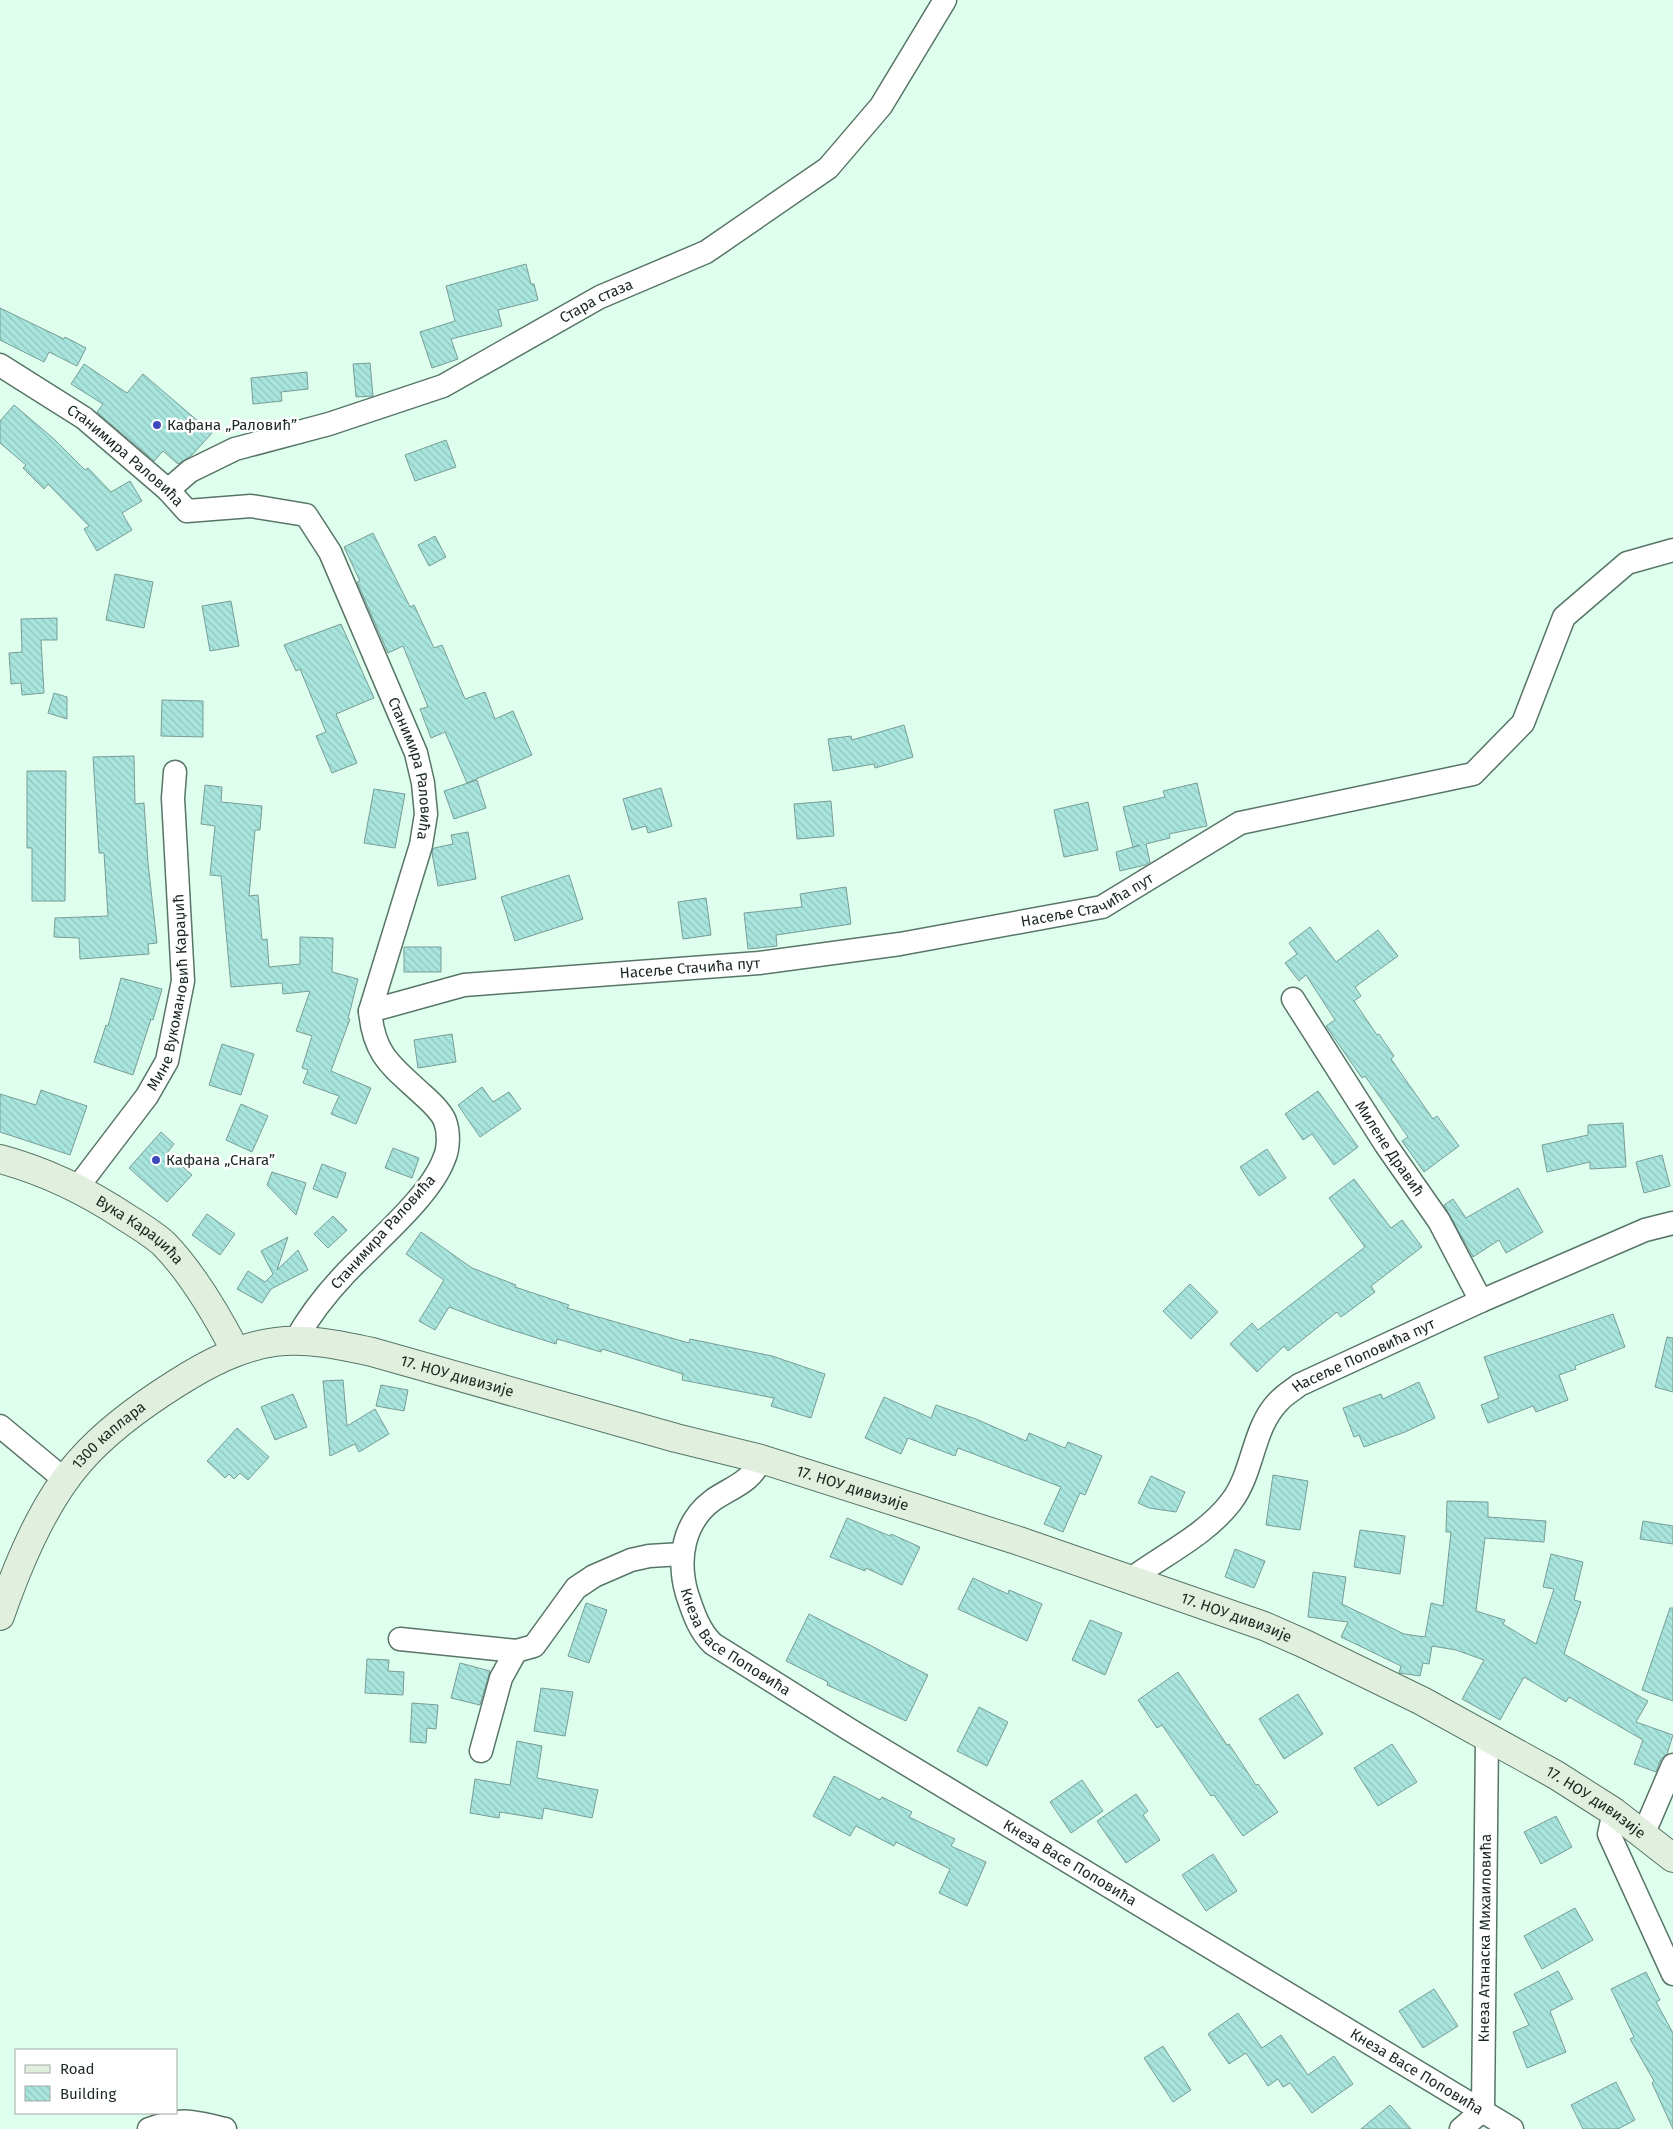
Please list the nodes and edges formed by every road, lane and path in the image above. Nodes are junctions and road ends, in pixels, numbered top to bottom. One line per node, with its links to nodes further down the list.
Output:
1 (945, 0): 3 (street, Стара стаза)
2 (0, 365): 3 (street, Станимира Раловића)
3 (168, 490): 7 (street, Станимира Раловића)
4 (1673, 550): 7 (street, Насеље Стачића пут)
5 (175, 772): 9 (street, Мине Вукомановић Караџић)
6 (1292, 999): 11 (street, Милене Дравић)
7 (370, 1011): 12 (street, Станимира Раловића)
8 (0, 1159): 9 (street, Вука Караџића)
9 (77, 1188): 13 (street, Вука Караџића)
10 (1673, 1223): 11 (street, Насеље Поповића пут)
11 (1481, 1301): 18 (street, Насеље Поповића пут)
12 (295, 1341): 13 (street, 1300 каплара); 15 (street, 17. НОУ дивизије)
13 (236, 1352): 16 (street, 1300 каплара)
14 (0, 1426): 16 (street)
15 (761, 1459): 17 (street); 18 (street, 17. НОУ дивизије)
16 (65, 1480): 19 (street, 1300 каплара)
17 (682, 1554): 21 (street); 29 (street, Кнеза Васе Поповића)
18 (1130, 1579): 22 (street, 17. НОУ дивизије)
19 (0, 1616)
20 (400, 1639): 21 (street)
21 (516, 1651): 23 (street)
22 (1487, 1737): 25 (street, 17. НОУ дивизије); 29 (street, Кнеза Атанаска Михаиловића)
23 (481, 1752)
24 (1673, 1765): 26 (street)
25 (1614, 1812): 26 (street, 17. НОУ дивизије); 28 (street)
26 (1643, 1835): 27 (street, 17. НОУ дивизије)
27 (1673, 1858)
28 (1673, 1974)
29 (1483, 2110): 32 (street); 33 (street, Кнеза Васе Поповића)
30 (149, 2129): 31 (street)
31 (225, 2129)
32 (1461, 2129)
33 (1512, 2129)

